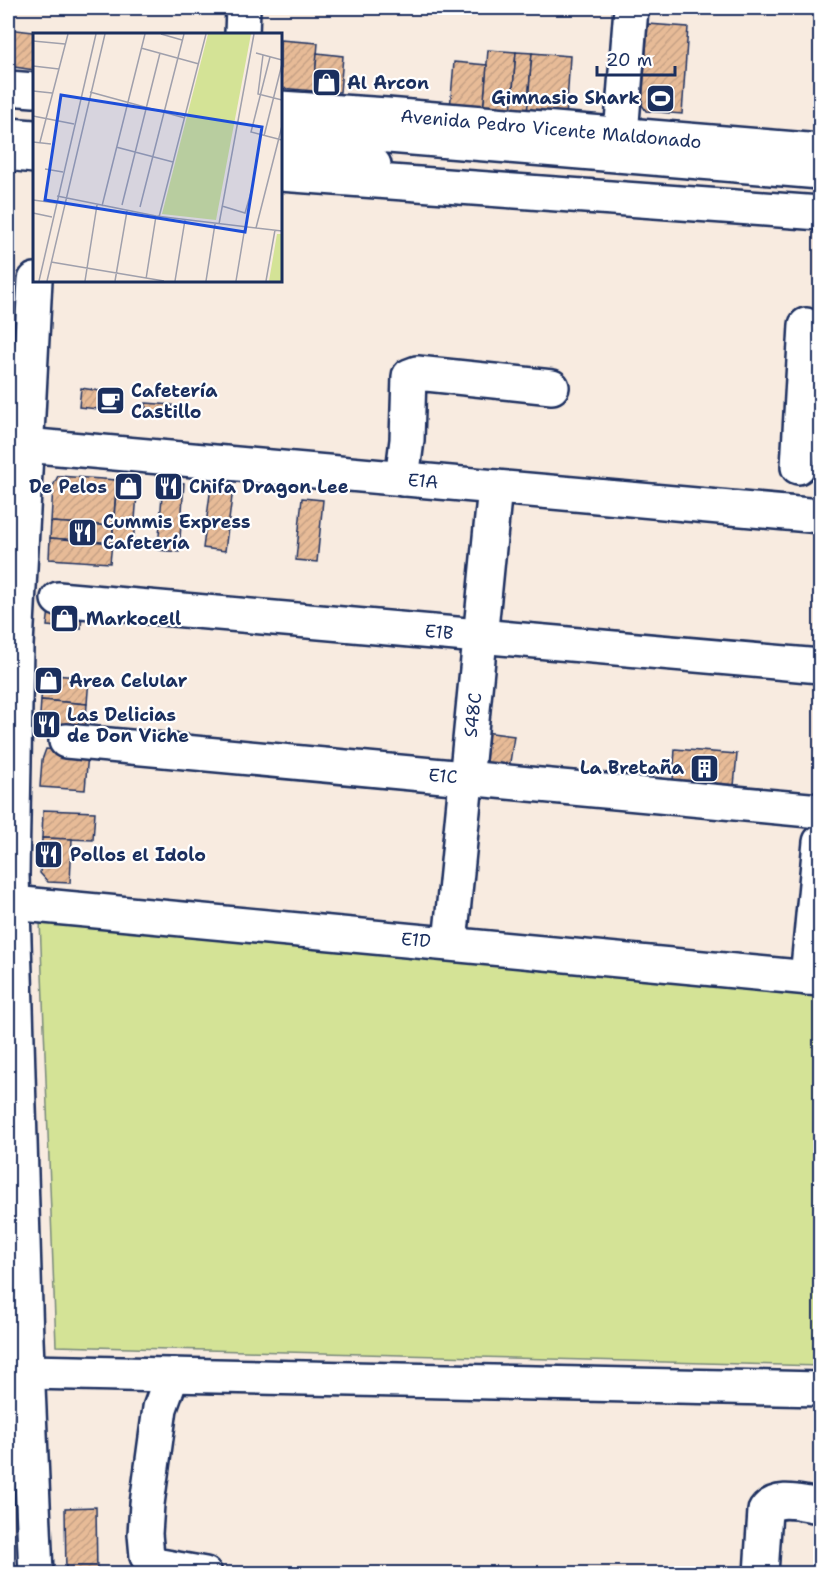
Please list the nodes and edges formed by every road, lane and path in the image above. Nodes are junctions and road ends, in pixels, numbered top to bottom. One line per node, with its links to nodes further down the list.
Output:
1 (243, 8): 3 (street)
2 (631, 8): 11 (street)
3 (242, 33)
4 (8, 88): 5 (street)
5 (33, 90)
6 (8, 104): 7 (street)
7 (33, 107)
8 (282, 108): 11 (street, Avenida Pedro Vicente Maldonado)
9 (282, 127): 17 (street)
10 (8, 135): 12 (street)
11 (621, 135): 13 (street, Avenida Pedro Vicente Maldonado)
12 (33, 137)
13 (820, 151)
14 (8, 153): 15 (street)
15 (33, 156)
16 (282, 157): 19 (street)
17 (820, 172)
18 (282, 174): 20 (street)
19 (820, 200)
20 (820, 213)
21 (35, 282): 25 (street)
22 (806, 325): 24 (street)
23 (552, 387): 28 (street)
24 (811, 390): 27 (street)
25 (17, 412): 26 (street)
26 (25, 445): 28 (street, E1A); 33 (street)
27 (798, 467)
28 (402, 479): 29 (street, E1A)
29 (495, 487): 30 (street, E1A); 32 (street, S48C)
30 (820, 516)
31 (58, 599): 32 (street, E1B)
32 (481, 636): 34 (street, E1B); 36 (street, S48C)
33 (12, 645): 39 (street)
34 (820, 666)
35 (66, 741): 36 (street, E1C)
36 (466, 778): 37 (street, E1C); 40 (street, S48C)
37 (820, 811)
38 (820, 842): 41 (street)
39 (10, 884): 40 (street, E1D); 42 (street)
40 (450, 944): 41 (street, E1D)
41 (814, 979)
42 (13, 1100): 43 (street)
43 (20, 1351): 44 (street); 47 (street)
44 (172, 1375): 45 (street); 48 (street)
45 (820, 1389)
46 (820, 1506): 49 (street)
47 (36, 1574)
48 (205, 1574)
49 (761, 1574)

